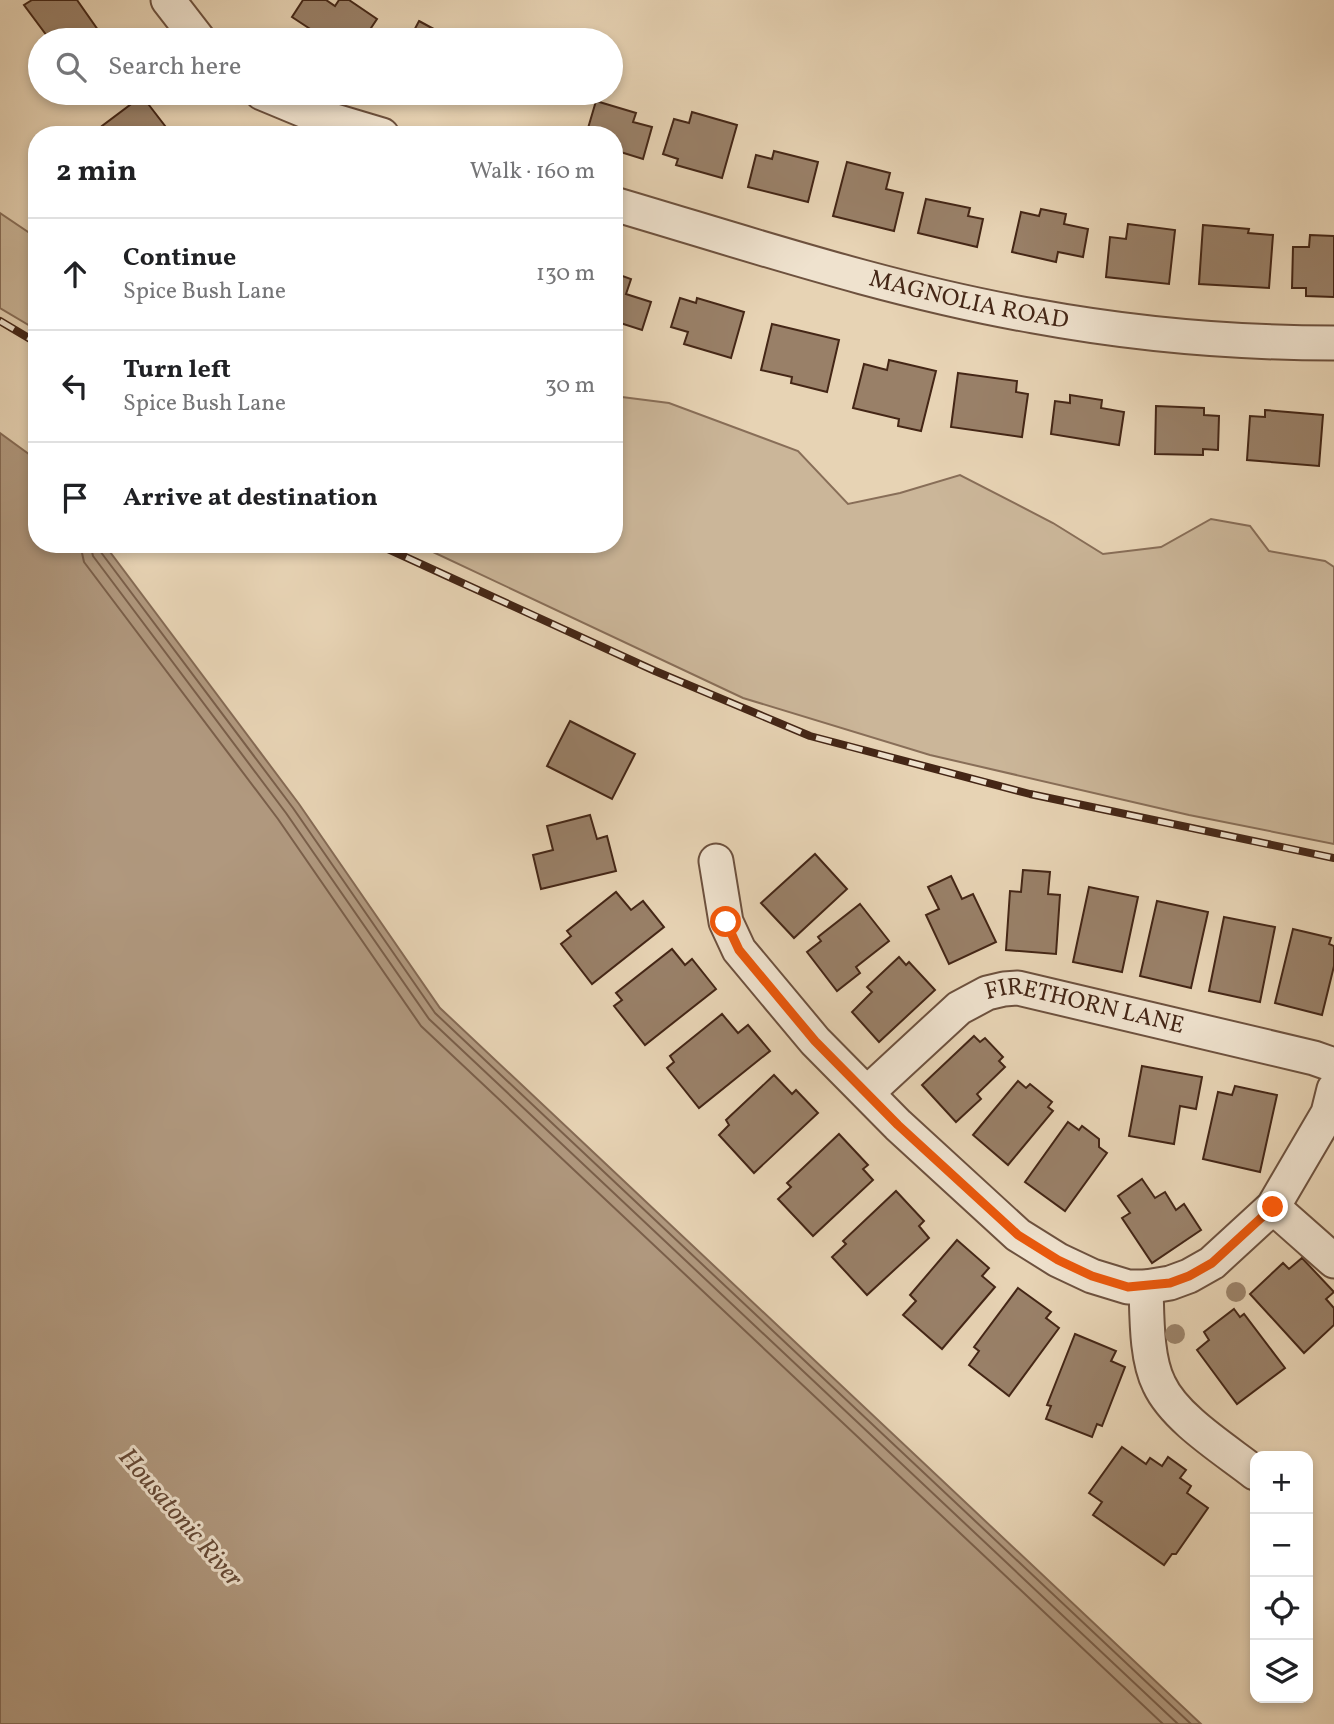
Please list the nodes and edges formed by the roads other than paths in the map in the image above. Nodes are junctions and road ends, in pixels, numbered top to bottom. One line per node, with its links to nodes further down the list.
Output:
1 (168, 0): 2 (street)
2 (190, 28)
3 (291, 105): 4 (street)
4 (352, 126)
5 (623, 207): 6 (street, MAGNOLIA ROAD)
6 (1334, 343)
7 (716, 861): 10 (street)
8 (1334, 1065): 10 (street, FIRETHORN LANE)
9 (1334, 1089): 11 (street)
10 (867, 1093): 13 (street)
11 (1273, 1207): 12 (street); 13 (street)
12 (1334, 1261)
13 (1146, 1287): 14 (street)
14 (1250, 1469)

